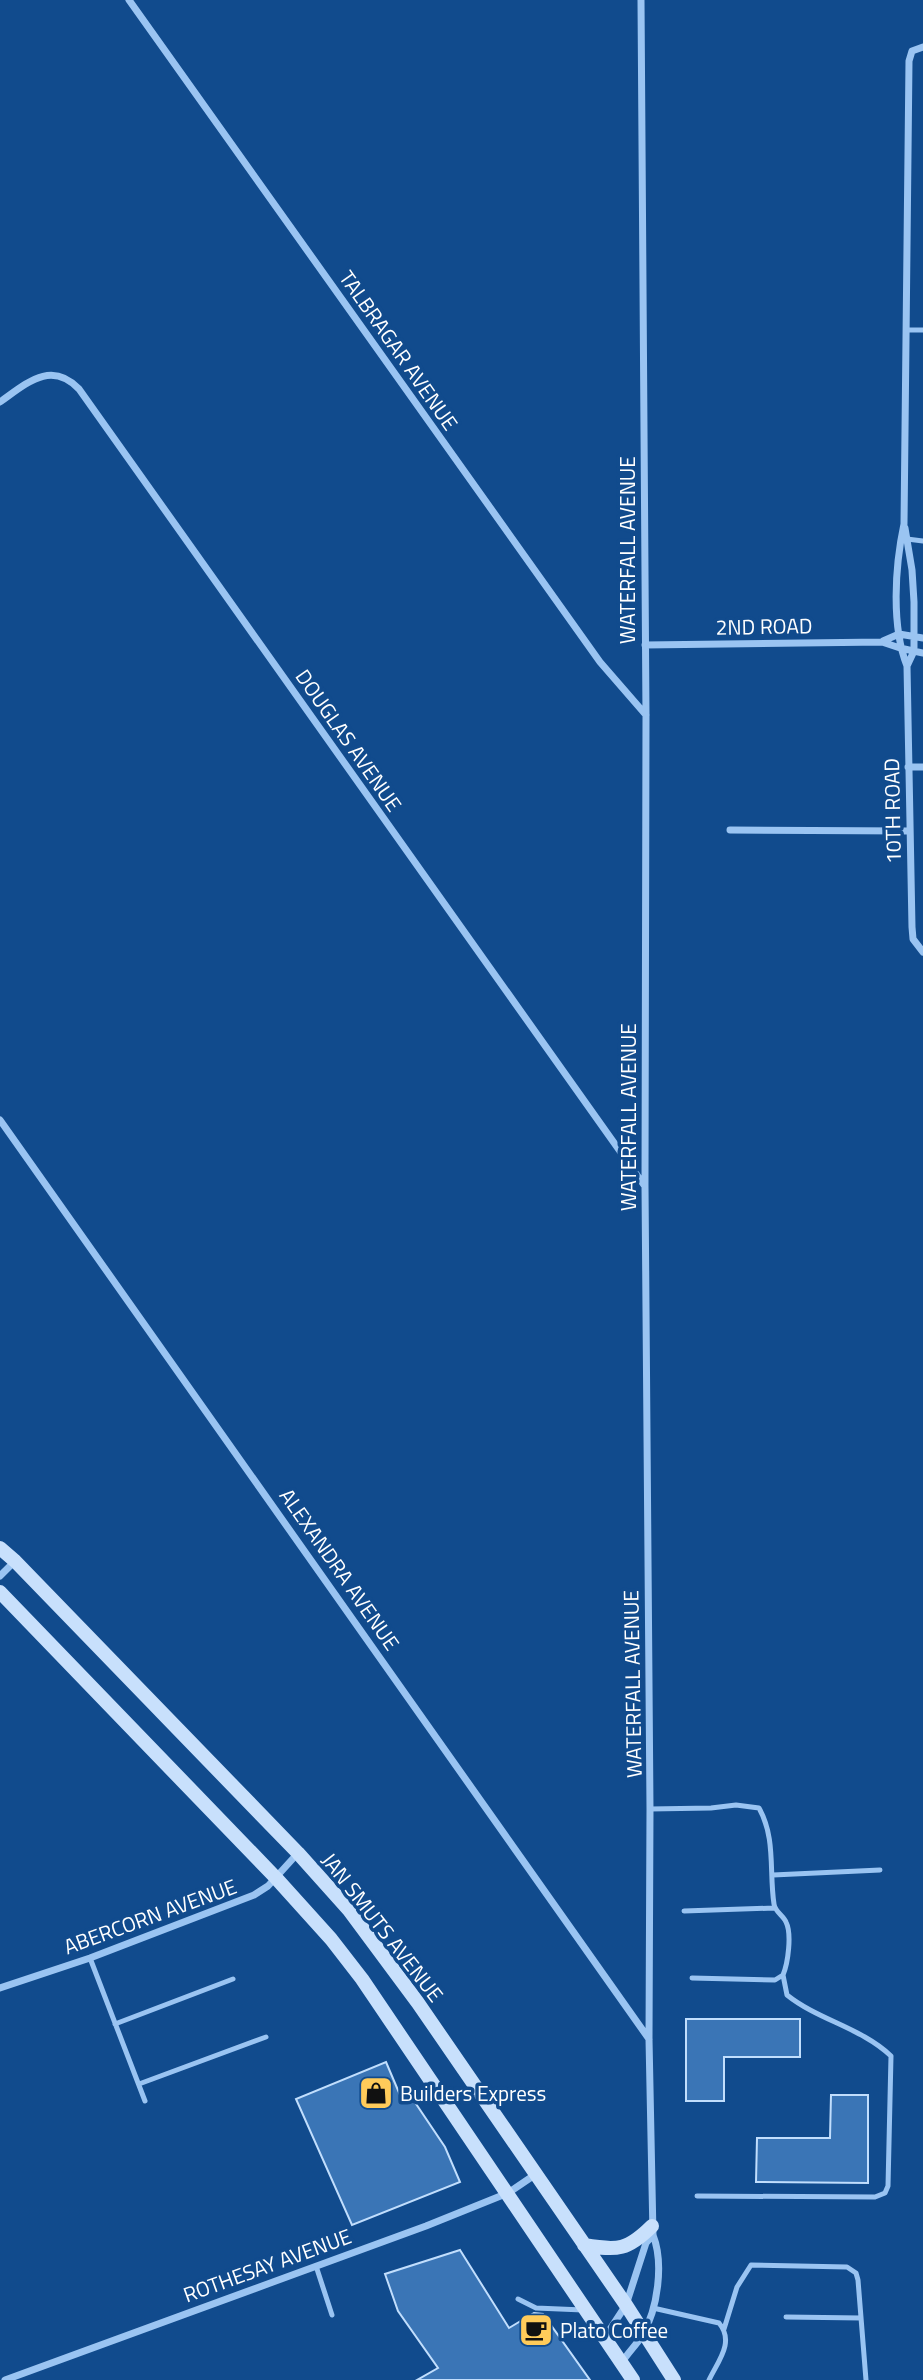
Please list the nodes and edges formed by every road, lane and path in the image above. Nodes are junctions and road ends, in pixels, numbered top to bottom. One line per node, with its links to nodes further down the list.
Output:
1 (129, 0): 19 (street, TALBRAGAR AVENUE)
2 (641, 0): 14 (street, WATERFALL AVENUE)
3 (923, 47): 4 (street)
4 (906, 330): 5 (lane); 7 (street)
5 (923, 330)
6 (0, 402): 26 (street, DOUGLAS AVENUE)
7 (904, 524): 8 (street); 10 (street, 10TH ROAD)
8 (907, 539): 9 (lane); 11 (street)
9 (923, 541)
10 (899, 634): 11 (street); 13 (street, 2ND ROAD); 15 (street, 10TH ROAD)
11 (914, 636): 12 (street); 16 (street)
12 (923, 638)
13 (882, 642): 14 (street, 2ND ROAD); 15 (street, 2ND ROAD)
14 (645, 645): 19 (street, WATERFALL AVENUE)
15 (900, 648): 16 (street, 2ND ROAD); 18 (street, 10TH ROAD)
16 (914, 650): 17 (street, 2ND ROAD); 18 (street, 10TH ROAD)
17 (923, 653)
18 (907, 666): 20 (street, 10TH ROAD)
19 (646, 716): 26 (street, WATERFALL AVENUE)
20 (908, 767): 21 (street); 23 (street, 10TH ROAD)
21 (923, 768)
22 (730, 830): 23 (street)
23 (909, 831): 24 (street, 10TH ROAD)
24 (923, 952)
25 (0, 1120): 45 (street, ALEXANDRA AVENUE)
26 (645, 1185): 31 (street, WATERFALL AVENUE)
27 (0, 1548): 28 (main road, JAN SMUTS AVENUE)
28 (15, 1561): 29 (street); 32 (main road, JAN SMUTS AVENUE)
29 (0, 1576)
30 (0, 1592): 35 (main road)
31 (650, 1809): 34 (lane); 45 (street, WATERFALL AVENUE)
32 (298, 1853): 35 (street, ABERCORN AVENUE); 48 (main road, JAN SMUTS AVENUE)
33 (880, 1870): 34 (lane)
34 (773, 1875): 36 (lane)
35 (276, 1878): 38 (street, ABERCORN AVENUE); 49 (main road)
36 (774, 1908): 37 (lane); 39 (lane)
37 (684, 1911)
38 (90, 1958): 42 (street, ABERCORN AVENUE); 43 (lane)
39 (783, 1975): 40 (lane); 50 (lane)
40 (692, 1978)
41 (233, 1979): 43 (lane)
42 (0, 1988)
43 (115, 2024): 46 (lane)
44 (266, 2038): 46 (lane)
45 (649, 2039): 51 (street, WATERFALL AVENUE)
46 (139, 2084): 47 (lane)
47 (145, 2101)
48 (536, 2174): 49 (street, ROTHESAY AVENUE); 52 (main road, JAN SMUTS AVENUE)
49 (508, 2193): 53 (street, ROTHESAY AVENUE); 57 (main road)
50 (697, 2196)
51 (653, 2230): 52 (main road); 55 (street, WATERFALL AVENUE); 56 (street, WATERFALL AVENUE)
52 (584, 2245): 55 (main road, JAN SMUTS AVENUE)
53 (316, 2266): 58 (lane); 65 (street, ROTHESAY AVENUE)
54 (517, 2299): 57 (lane)
55 (626, 2305): 62 (main road, JAN SMUTS AVENUE); 63 (street, WATERFALL AVENUE)
56 (653, 2308): 61 (lane); 62 (street, WATERFALL AVENUE)
57 (586, 2310): 63 (main road)
58 (332, 2315)
59 (786, 2317): 60 (lane)
60 (861, 2318): 61 (lane); 69 (lane)
61 (724, 2329): 68 (lane)
62 (643, 2334): 64 (street, WATERFALL AVENUE); 67 (main road, JAN SMUTS AVENUE)
63 (605, 2337): 64 (main road)
64 (622, 2362): 66 (main road)
65 (5, 2380)
66 (633, 2380)
67 (674, 2380)
68 (709, 2380)
69 (866, 2380)

